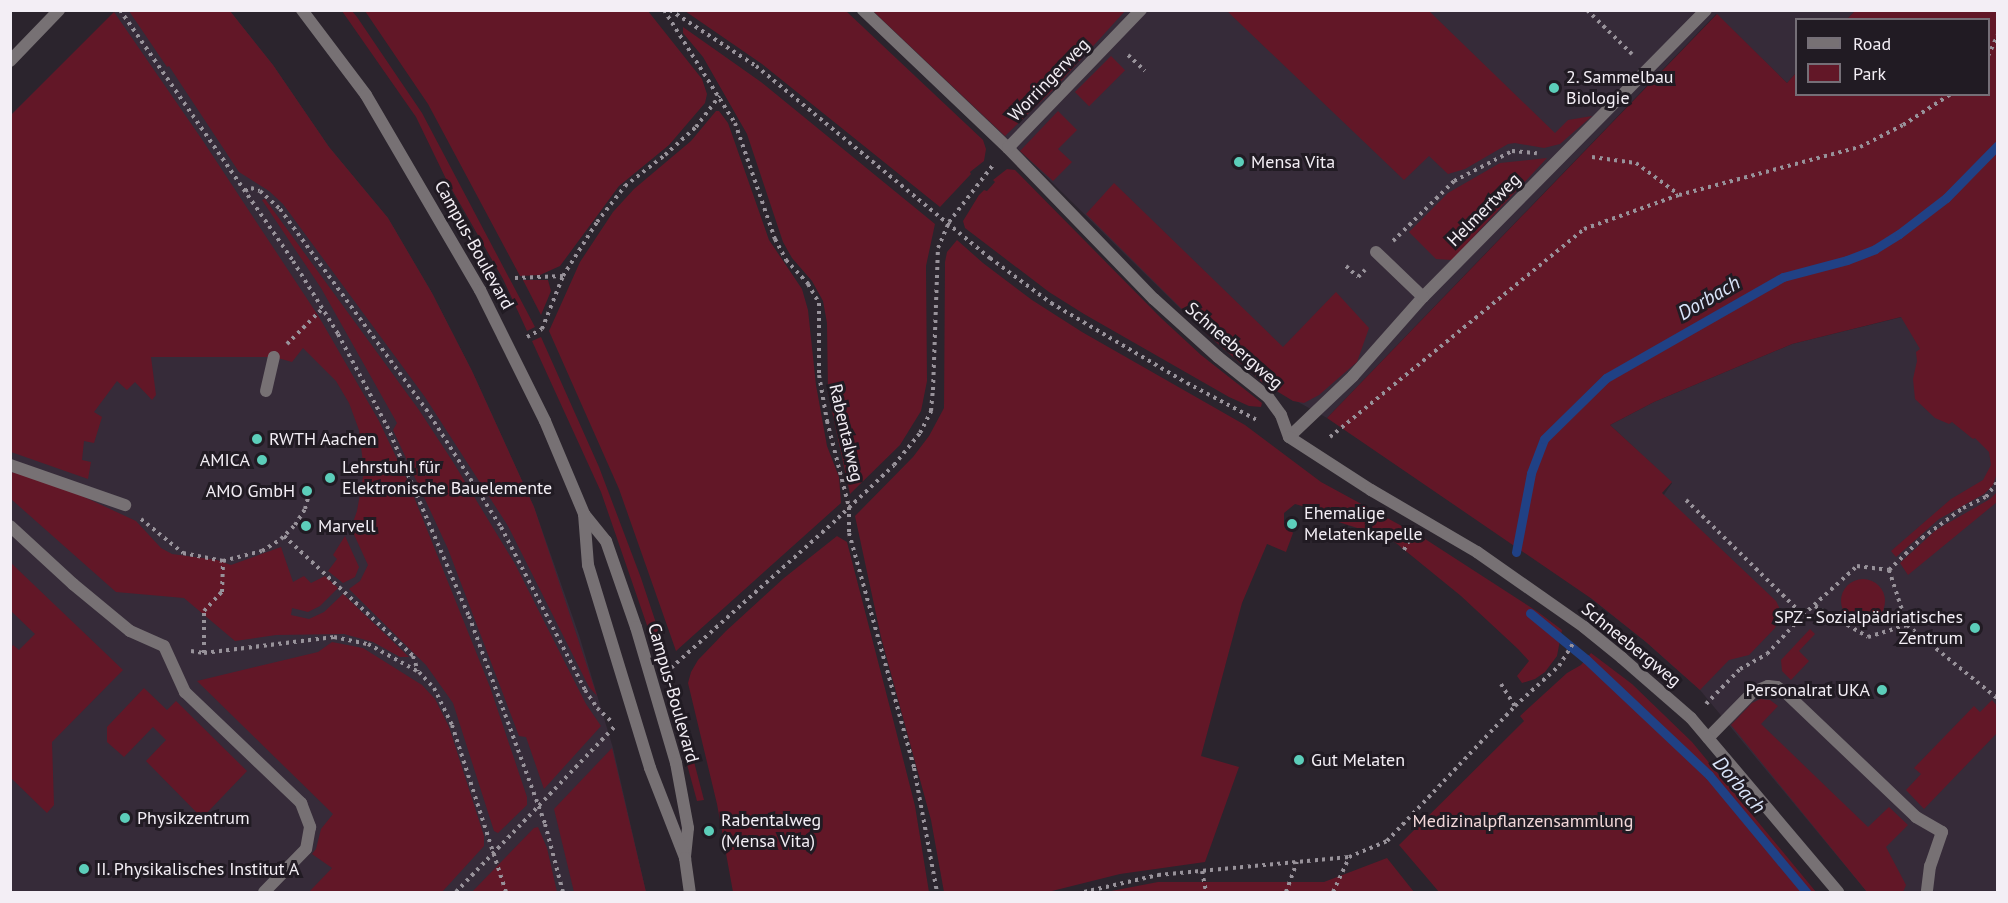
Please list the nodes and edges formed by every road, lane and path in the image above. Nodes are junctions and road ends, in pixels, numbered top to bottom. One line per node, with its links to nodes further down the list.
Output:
1 (59, 10): 12 (street)
2 (120, 10): 18 (path)
3 (302, 10): 38 (street, Campus-Boulevard)
4 (664, 10): 14 (path, Rabentalweg)
5 (670, 10): 21 (path)
6 (863, 10): 16 (street, Schneebergweg)
7 (1142, 10): 16 (street, Worringerweg)
8 (1587, 10): 13 (path)
9 (1706, 10): 13 (street, Helmertweg)
10 (1998, 35): 11 (path)
11 (1990, 54)
12 (10, 61)
13 (1648, 70): 17 (street, Helmertweg)
14 (719, 96): 23 (path); 37 (path, Rabentalweg)
15 (1948, 96): 19 (path)
16 (1008, 148): 21 (path); 30 (street, Schneebergweg)
17 (1568, 152): 19 (path); 20 (path); 25 (street, Helmertweg)
18 (245, 191): 26 (path); 54 (path)
19 (1679, 195): 31 (path)
20 (1426, 206)
21 (949, 222): 30 (path); 37 (path)
22 (1376, 252): 25 (street)
23 (563, 276): 24 (path); 27 (path)
24 (515, 278)
25 (1423, 297): 30 (street, Helmertweg)
26 (322, 309): 28 (path); 54 (path)
27 (542, 329)
28 (274, 357): 29 (street)
29 (266, 391)
30 (1289, 437): 31 (street, Schneebergweg)
31 (1312, 452): 52 (street, Schneebergweg)
32 (10, 465): 36 (street)
33 (1998, 481): 42 (path)
34 (308, 498): 40 (path)
35 (1686, 500): 44 (path)
36 (124, 505): 41 (path)
37 (849, 507): 47 (path); 65 (path, Rabentalweg)
38 (584, 514): 57 (street, Campus-Boulevard); 57 (street, Campus-Boulevard)
39 (10, 526): 60 (street)
40 (284, 536): 41 (path); 48 (path)
41 (223, 561): 48 (path)
42 (1889, 570): 43 (path); 45 (path)
43 (1815, 606): 44 (path); 45 (path)
44 (1803, 615): 52 (path)
45 (1907, 625): 50 (path)
46 (1576, 640): 51 (path)
47 (673, 666)
48 (419, 672): 55 (path)
49 (1501, 684): 51 (path)
50 (1998, 699)
51 (1515, 706): 56 (path)
52 (1691, 718): 53 (street, Schneebergweg)
53 (1708, 738): 70 (street, Schneebergweg); 71 (street)
54 (539, 806): 55 (path); 63 (path)
55 (492, 855): 61 (path); 62 (path)
56 (1349, 857): 58 (path); 69 (path)
57 (685, 858): 64 (street, Campus-Boulevard)
58 (1297, 862): 59 (path); 68 (path)
59 (1202, 871): 66 (path); 67 (path)
60 (264, 892)
61 (456, 892)
62 (506, 892)
63 (563, 892)
64 (690, 892)
65 (937, 892)
66 (1084, 892)
67 (1206, 892)
68 (1286, 892)
69 (1334, 892)
70 (1838, 892)
71 (1927, 892)

